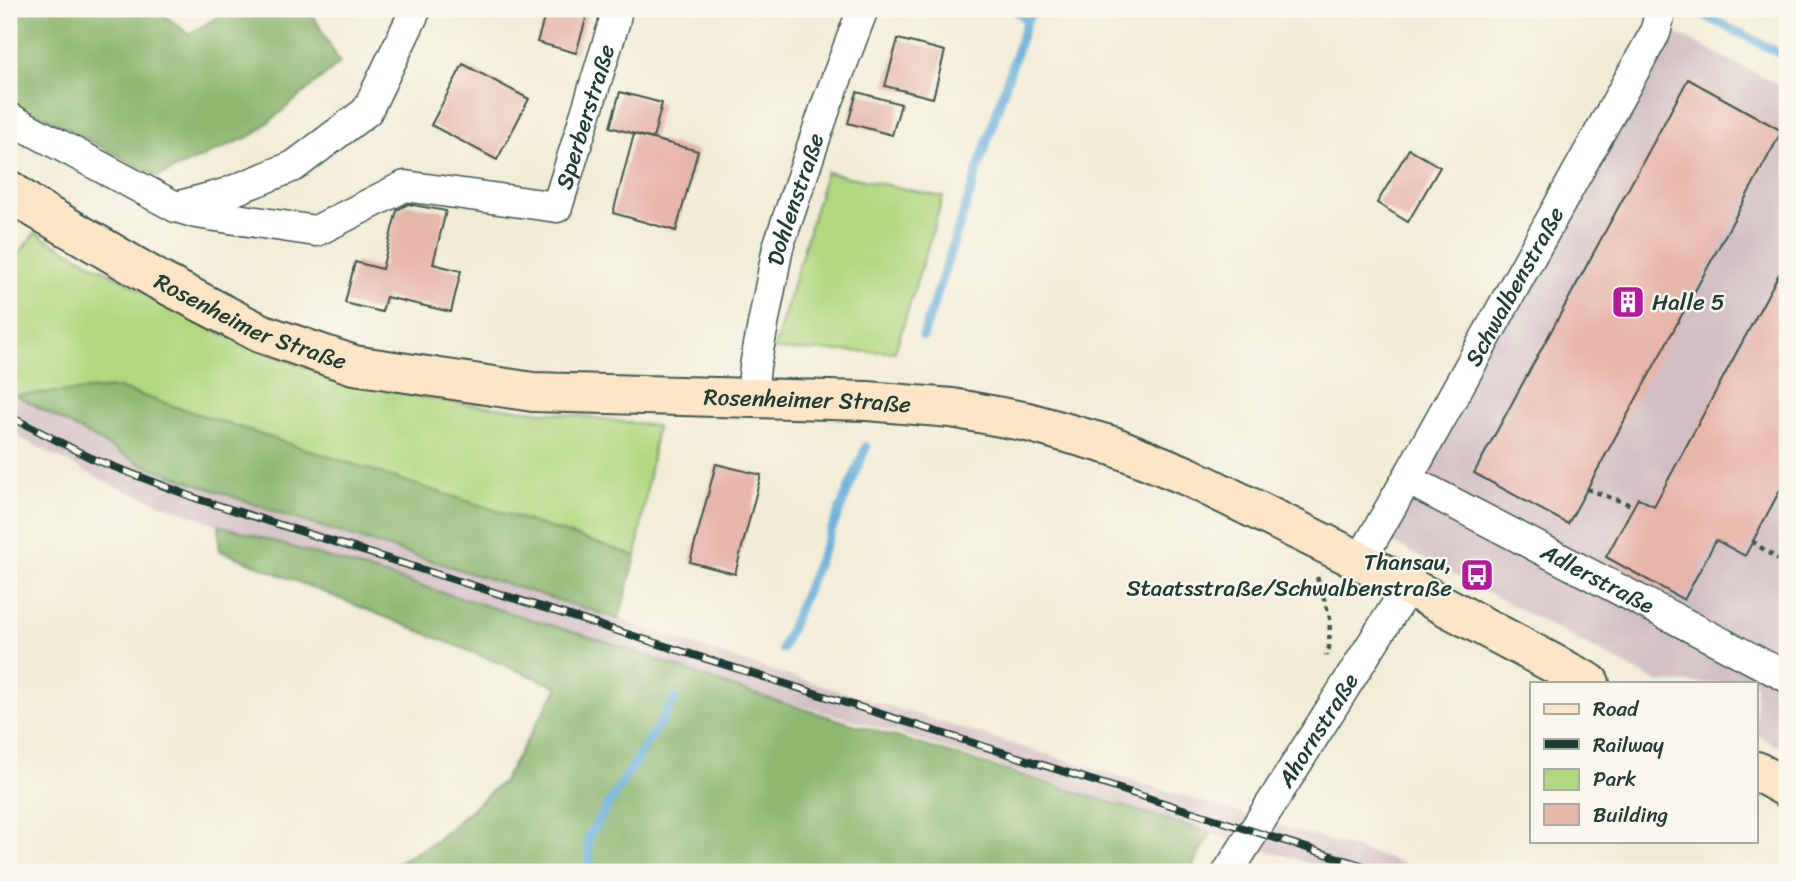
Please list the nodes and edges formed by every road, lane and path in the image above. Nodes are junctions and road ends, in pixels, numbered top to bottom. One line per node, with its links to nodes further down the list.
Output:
1 (416, 9): 7 (street)
2 (617, 9): 7 (street, Sperberstraße)
3 (863, 9): 8 (street, Dohlenstraße)
4 (1661, 9): 9 (street, Schwalbenstraße)
5 (9, 118): 7 (street, Sperberstraße)
6 (9, 190): 8 (main road, Rosenheimer Straße)
7 (176, 207)
8 (752, 397): 13 (main road, Rosenheimer Straße)
9 (1407, 480): 13 (street, Schwalbenstraße); 17 (street, Adlerstraße)
10 (1587, 489): 11 (path)
11 (1634, 506)
12 (1752, 541): 14 (path)
13 (1345, 553): 15 (main road, Rosenheimer Straße); 16 (path)
14 (1787, 566)
15 (1408, 587): 18 (main road, Rosenheimer Straße); 21 (street, Ahornstraße)
16 (1325, 660)
17 (1787, 677)
18 (1588, 682)
19 (1758, 772): 20 (main road)
20 (1787, 788)
21 (1228, 872)

